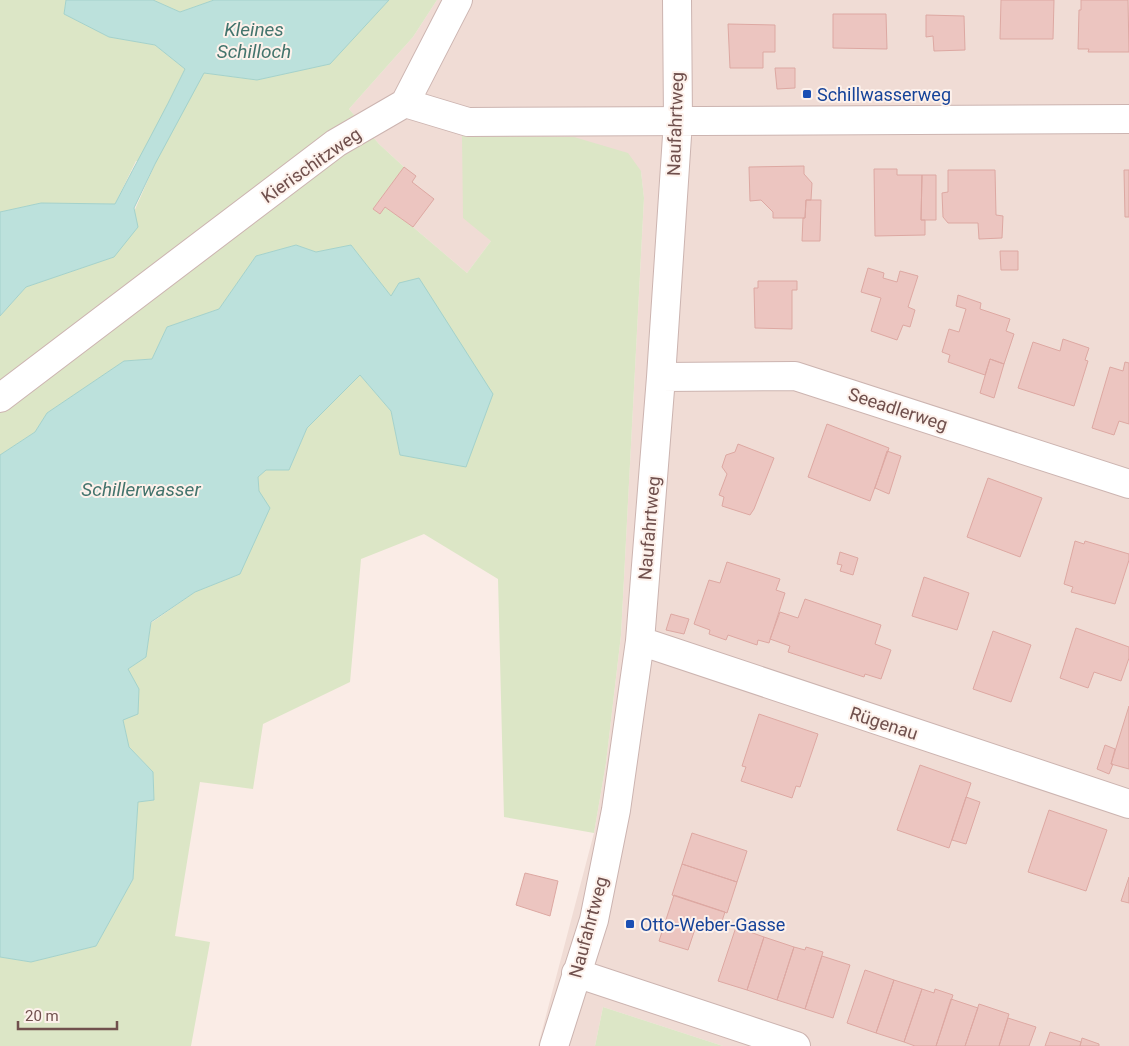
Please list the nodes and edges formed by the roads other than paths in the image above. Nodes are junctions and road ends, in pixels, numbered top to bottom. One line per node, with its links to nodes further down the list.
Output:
1 (458, 0): 3 (street)
2 (677, 0): 5 (street, Naufahrtweg)
3 (405, 103): 5 (street); 7 (street, Kierischitzweg)
4 (1129, 119): 5 (street)
5 (678, 121): 6 (street, Naufahrtweg)
6 (661, 377): 8 (street, Seeadlerweg); 9 (street, Naufahrtweg)
7 (0, 398)
8 (1129, 484)
9 (640, 641): 10 (street, Rügenau); 11 (street, Naufahrtweg)
10 (1129, 804)
11 (576, 973): 12 (street, Naufahrtweg); 13 (street)
12 (554, 1046)
13 (796, 1046)

